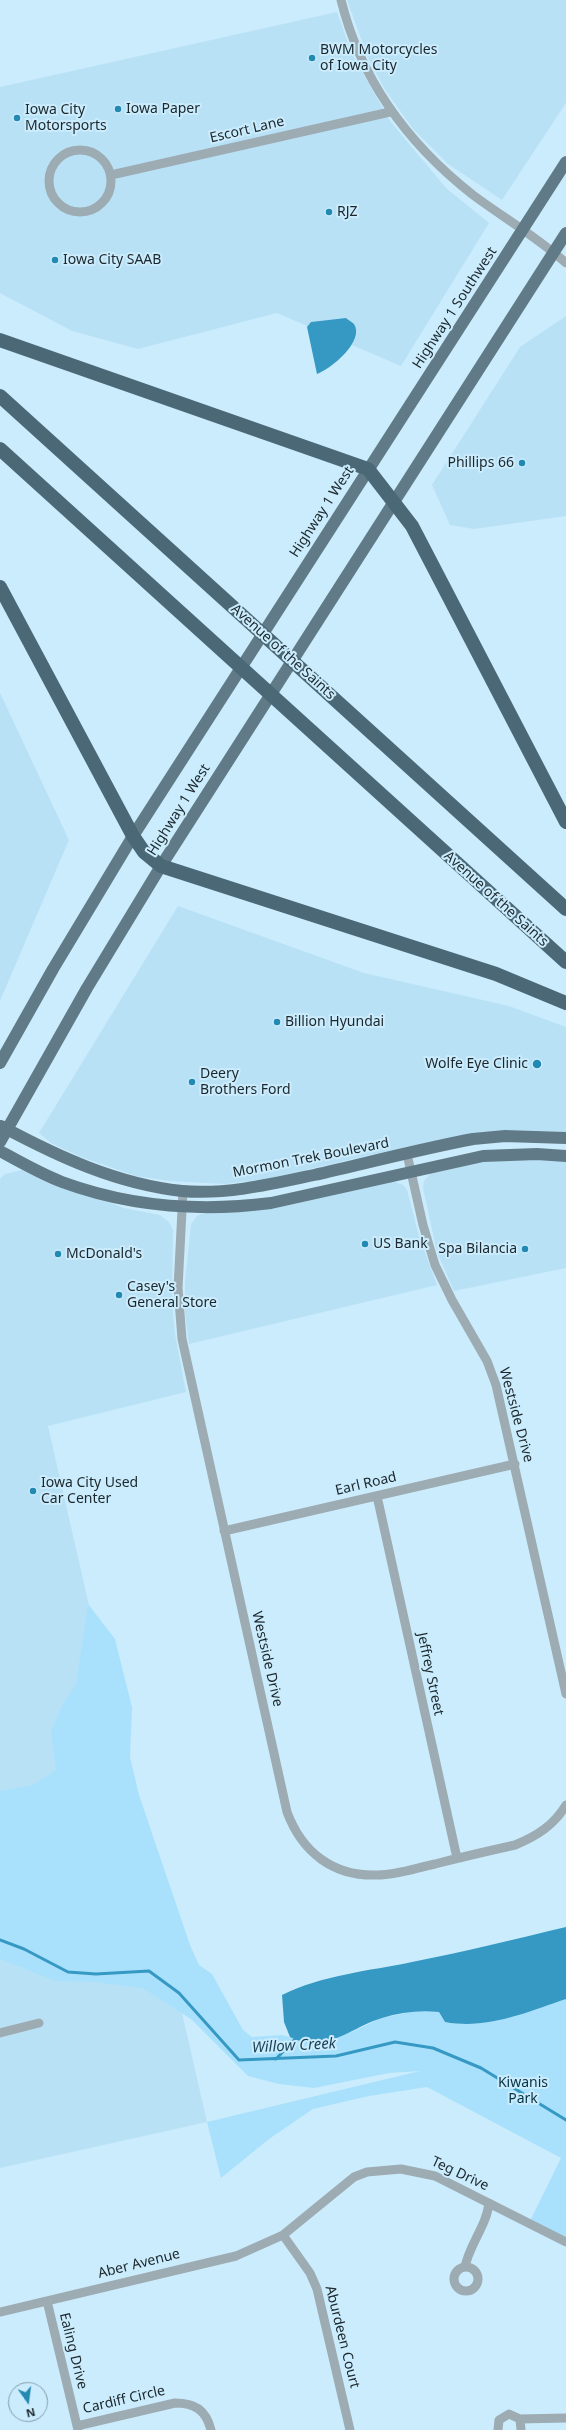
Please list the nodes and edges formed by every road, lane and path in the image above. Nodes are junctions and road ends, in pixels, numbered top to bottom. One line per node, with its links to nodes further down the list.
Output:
1 (341, 0): 2 (street)
2 (390, 112): 4 (street, Escort Lane); 5 (street)
3 (566, 162): 5 (main road, Highway 1 Southwest)
4 (111, 175): 4 (street)
5 (524, 230): 7 (street); 12 (main road, Highway 1 Southwest)
6 (566, 233): 7 (main road)
7 (554, 252): 8 (street); 13 (main road)
8 (566, 263)
9 (0, 340): 12 (highway)
10 (0, 396): 18 (highway, Avenue of the Saints)
11 (0, 449): 19 (highway, Avenue of the Saints)
12 (368, 469): 13 (highway); 16 (main road, Highway 1 West)
13 (394, 502): 15 (highway); 17 (main road, Highway 1 West)
14 (0, 587): 16 (highway)
15 (566, 822)
16 (133, 836): 17 (highway); 21 (main road, Highway 1 West)
17 (161, 866): 20 (highway); 22 (main road, Highway 1 West)
18 (566, 909)
19 (566, 962)
20 (566, 1003)
21 (0, 1063)
22 (4, 1127): 24 (main road, Highway 1 West); 29 (main road, Mormon Trek Boulevard)
23 (566, 1138): 26 (main road, Mormon Trek Boulevard)
24 (0, 1142)
25 (0, 1151): 30 (main road)
26 (407, 1154): 28 (street, Westside Drive); 29 (main road, Mormon Trek Boulevard)
27 (566, 1156): 28 (main road)
28 (411, 1171): 30 (main road); 31 (street, Westside Drive)
29 (184, 1191): 30 (street, Westside Drive)
30 (182, 1208): 33 (street, Westside Drive)
31 (515, 1464): 32 (street, Earl Road); 34 (street, Westside Drive)
32 (376, 1496): 33 (street, Earl Road); 36 (street, Jeffrey Street)
33 (224, 1531): 36 (street, Westside Drive)
34 (566, 1694)
35 (566, 1805): 36 (street, Westside Drive)
36 (457, 1858)
37 (39, 2023): 38 (street)
38 (0, 2033)
39 (489, 2203): 40 (street, Teg Drive); 41 (street, Teg Drive); 42 (street)
40 (283, 2235): 43 (street, Aber Avenue); 49 (street, Aburdeen Court)
41 (566, 2242)
42 (465, 2267)
43 (47, 2301): 44 (street, Aber Avenue); 47 (street, Ealing Drive)
44 (0, 2312)
45 (566, 2418): 46 (street)
46 (520, 2420): 50 (street); 51 (street)
47 (78, 2428): 48 (street, Cardiff Circle)
48 (211, 2430)
49 (350, 2430)
50 (498, 2430)
51 (521, 2430)

